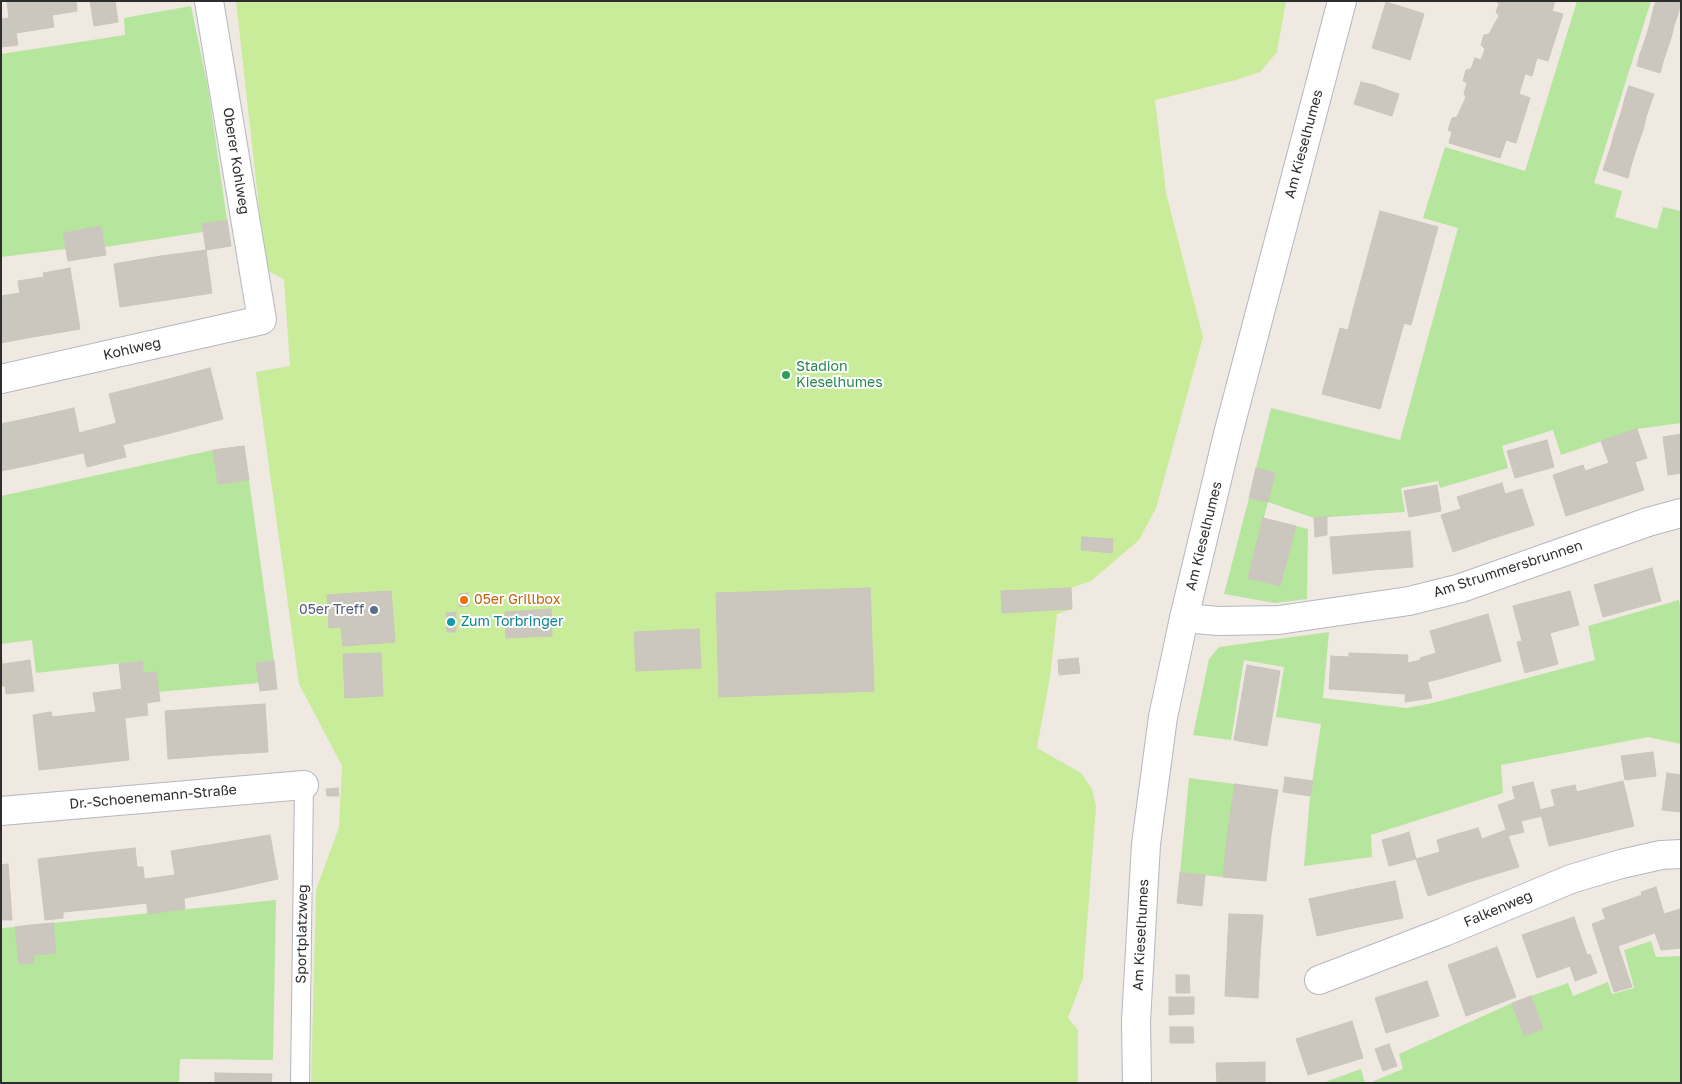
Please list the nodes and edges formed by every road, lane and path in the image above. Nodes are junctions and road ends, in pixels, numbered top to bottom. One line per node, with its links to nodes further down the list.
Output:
1 (209, 1): 3 (street, Oberer Kohlweg)
2 (1342, 1): 6 (street, Am Kieselhumes)
3 (262, 320): 4 (street, Kohlweg)
4 (1, 379)
5 (1681, 513): 6 (street, Am Strummersbrunnen)
6 (1184, 618): 12 (street, Am Kieselhumes)
7 (304, 785): 8 (street, Dr.-Schoenemann-Straße); 11 (lane, Sportplatzweg)
8 (1, 811)
9 (1681, 854): 10 (street, Falkenweg)
10 (1319, 980)
11 (300, 1083)
12 (1138, 1083)

